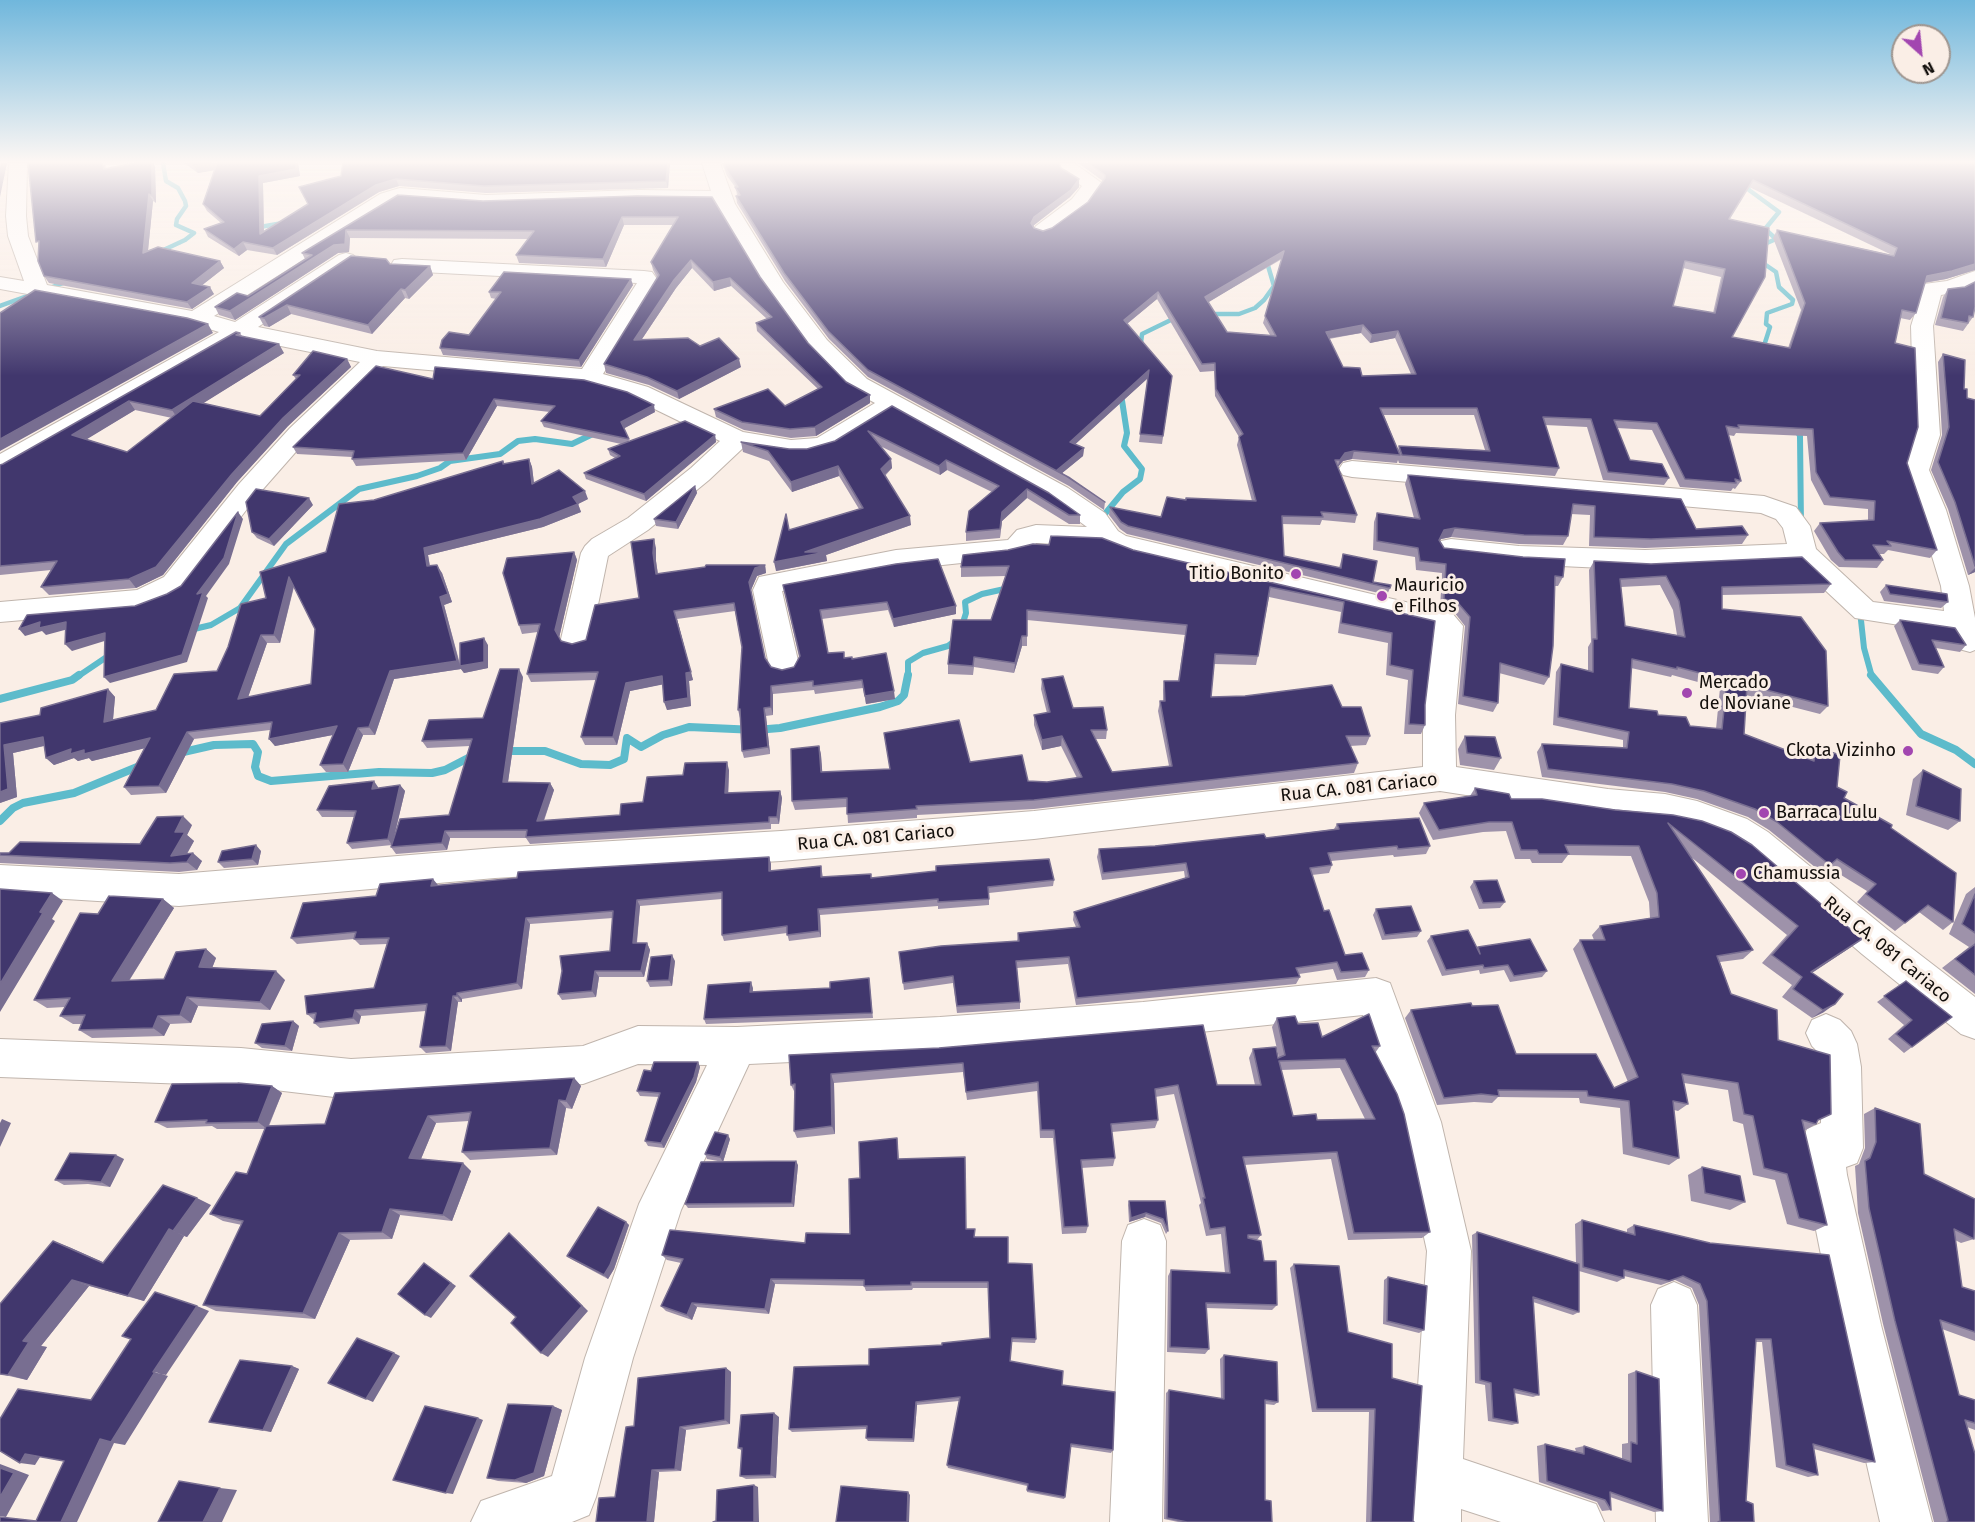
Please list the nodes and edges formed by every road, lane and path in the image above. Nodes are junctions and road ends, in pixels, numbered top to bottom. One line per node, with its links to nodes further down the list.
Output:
1 (18, 234): 8 (street)
2 (330, 234): 9 (street)
3 (744, 234): 13 (street)
4 (346, 259): 10 (street)
5 (402, 265): 12 (street)
6 (1975, 277): 21 (street)
7 (0, 283): 8 (street)
8 (38, 289): 9 (street)
9 (196, 318): 10 (street)
10 (238, 330): 11 (street); 15 (street)
11 (377, 358): 12 (street); 20 (street)
12 (589, 376): 14 (street)
13 (891, 404): 14 (street); 17 (street)
14 (737, 439): 22 (street)
15 (0, 465)
16 (1352, 469): 19 (street)
17 (1108, 537): 24 (street); 25 (street)
18 (1451, 548): 19 (street)
19 (1803, 553): 21 (street)
20 (0, 612)
21 (1967, 627): 23 (street)
22 (576, 639)
23 (1975, 651)
24 (784, 665)
25 (1440, 778): 26 (street, Rua CA. 081 Cariaco); 27 (street, Rua CA. 081 Cariaco)
26 (0, 880)
27 (1975, 1022)
28 (1826, 1033): 38 (street)
29 (737, 1046): 30 (street); 33 (street); 34 (street)
30 (0, 1058)
31 (1144, 1241): 35 (street)
32 (1674, 1305): 37 (street)
33 (1436, 1499): 36 (street)
34 (497, 1522)
35 (1136, 1522)
36 (1578, 1522)
37 (1682, 1522)
38 (1906, 1522)

